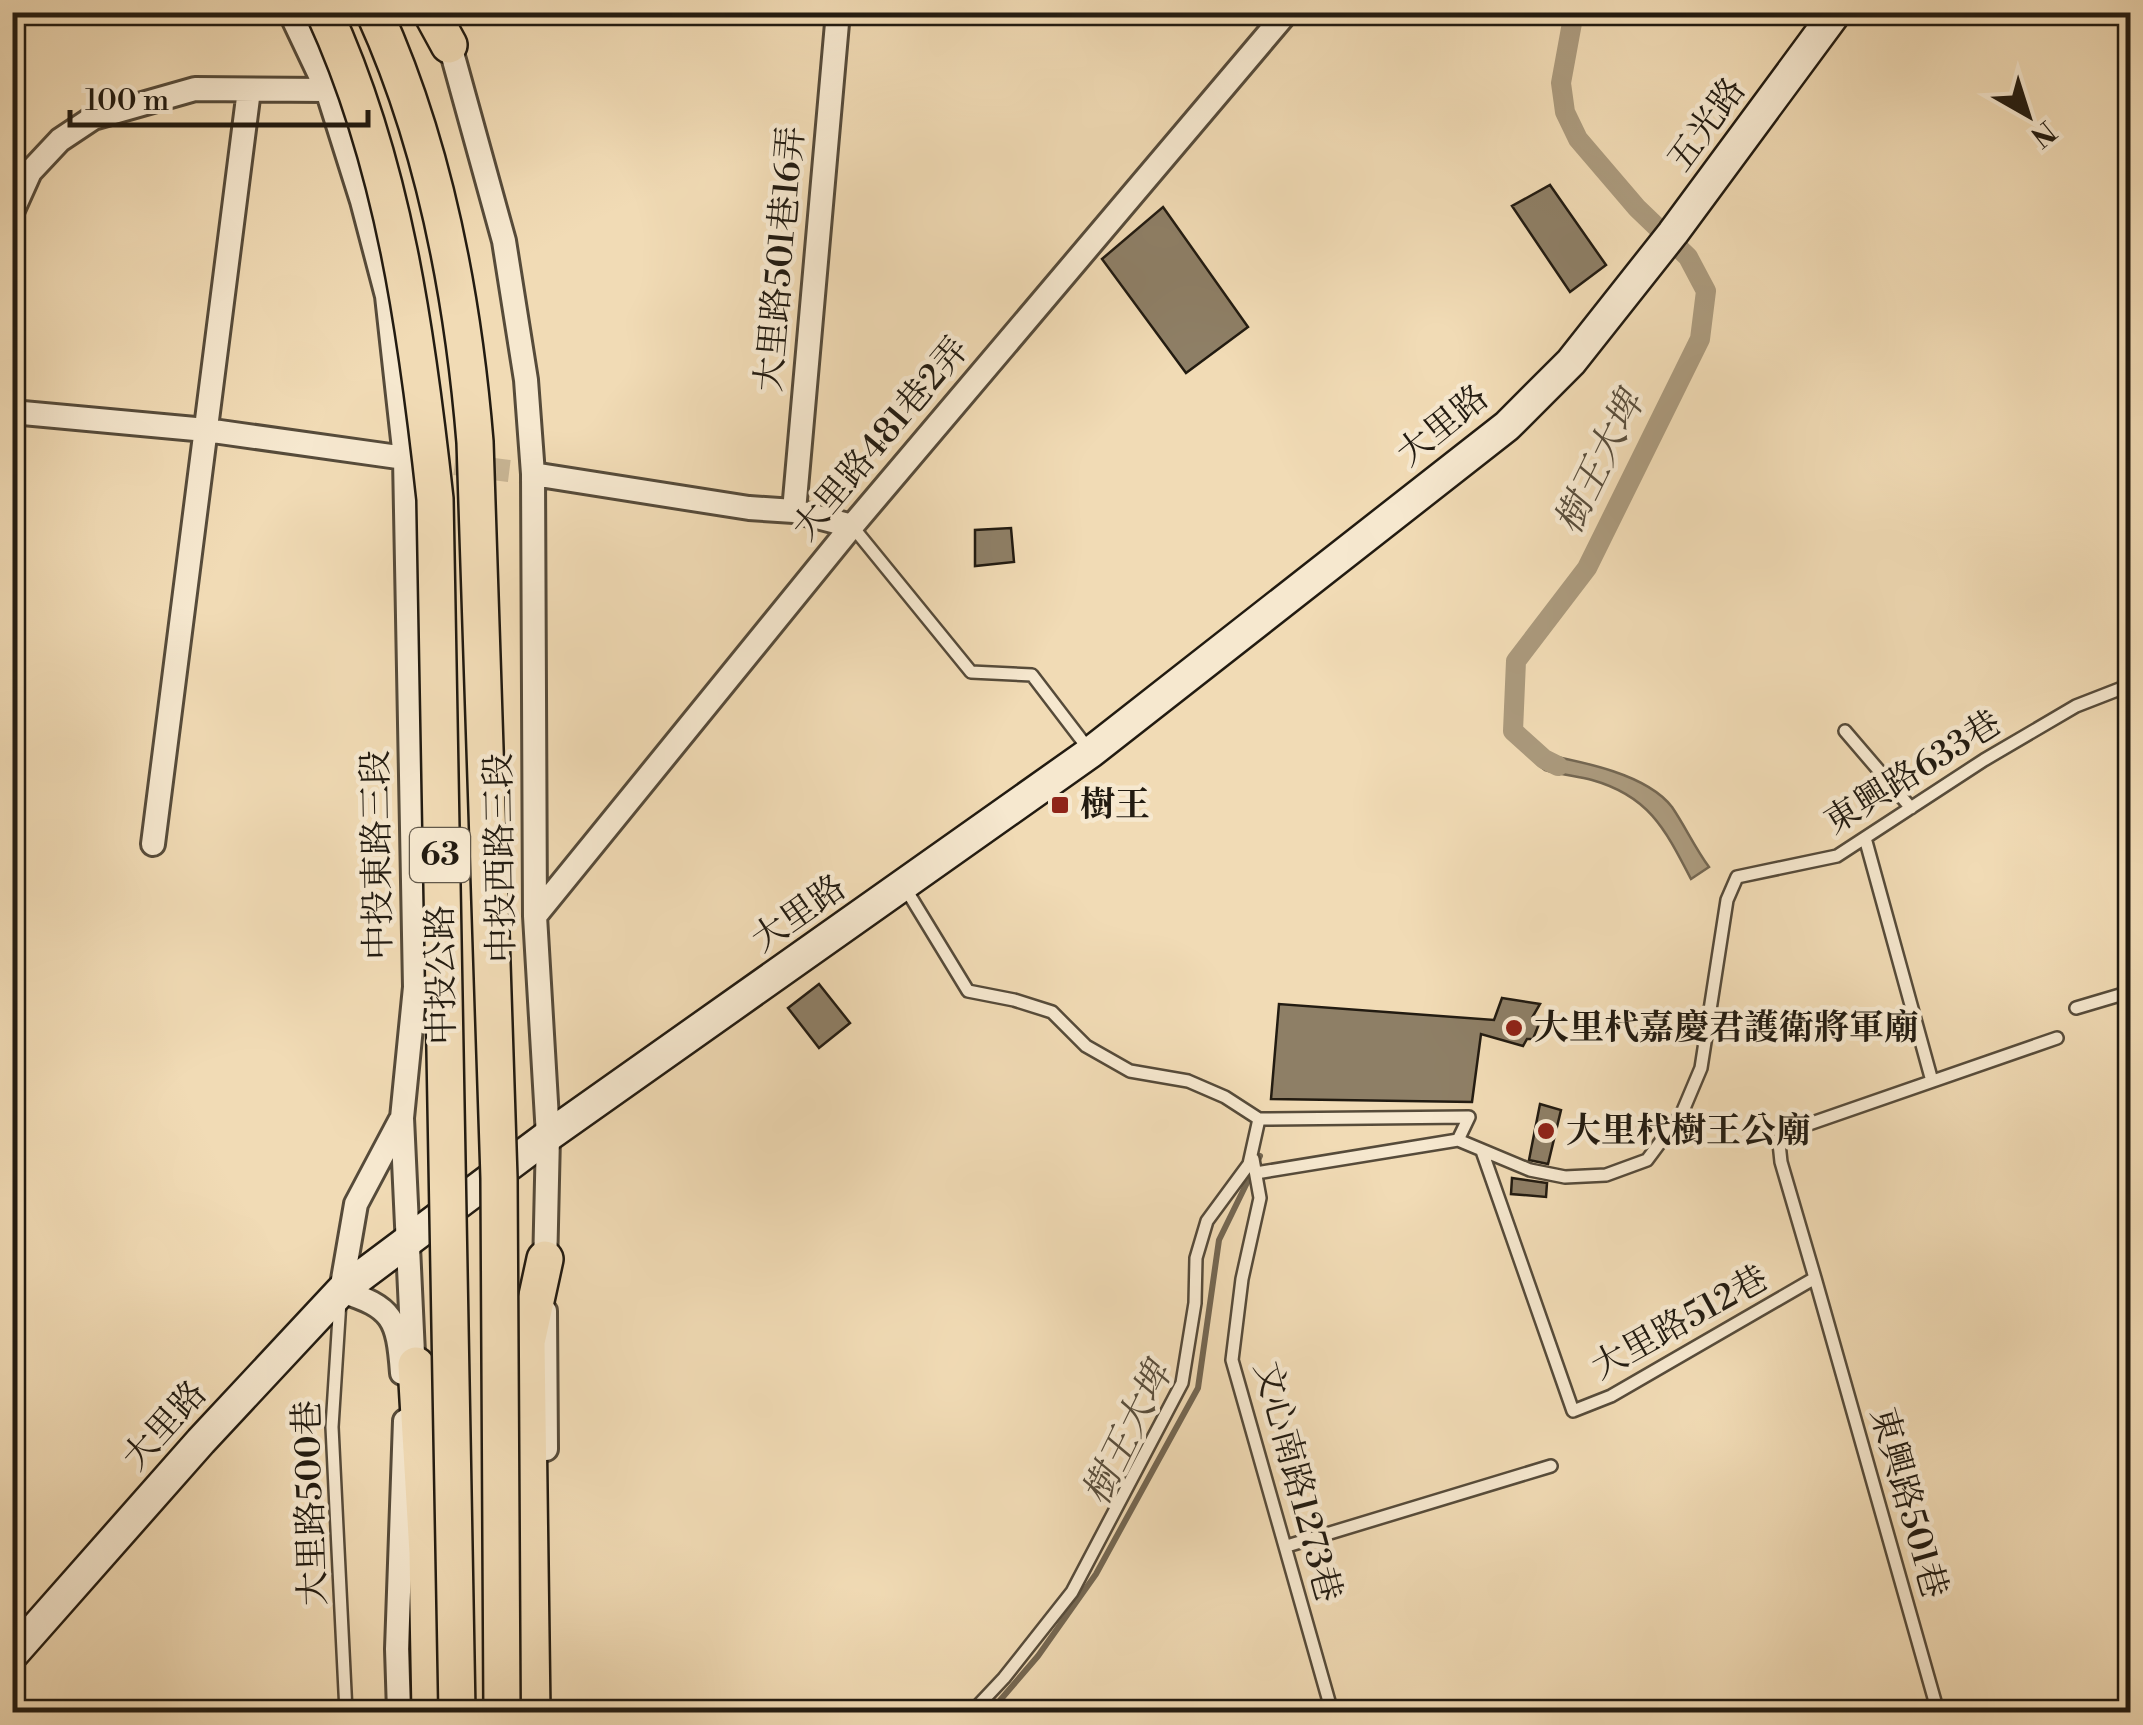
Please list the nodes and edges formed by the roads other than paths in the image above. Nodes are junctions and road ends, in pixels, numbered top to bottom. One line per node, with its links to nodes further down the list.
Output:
1 (290, 12): 10 (street, 中投東路三段)
2 (324, 12): 51 (main road, 中投公路 / 63, bridge)
3 (374, 12): 52 (main road, 中投公路 / 63, bridge)
4 (432, 12): 8 (main road)
5 (838, 12): 17 (street, 大里路501巷16弄)
6 (1287, 12): 18 (street, 大里路481巷2弄)
7 (1836, 12): 12 (street, 五光路)
8 (445, 29): 16 (street, 中投西路三段)
9 (248, 90): 10 (street); 11 (street); 14 (street)
10 (326, 90): 15 (street, 中投東路三段)
11 (12, 212)
12 (1653, 258): 21 (street, 大里路)
13 (12, 412): 14 (street)
14 (206, 430): 15 (street); 24 (street)
15 (405, 458): 31 (street, 中投東路三段)
16 (532, 474): 17 (street); 26 (street, 中投西路三段)
17 (794, 511): 18 (street)
18 (852, 526): 21 (lane); 26 (street, 大里路481巷2弄)
19 (2130, 685): 22 (lane, 東興路633巷)
20 (1845, 730): 22 (lane)
21 (1091, 752): 25 (street, 大里路)
22 (1911, 808): 23 (lane, 東興路633巷)
23 (1865, 838): 30 (lane); 36 (lane, 東興路633巷)
24 (152, 844)
25 (904, 886): 32 (lane); 33 (street, 大里路)
26 (534, 916): 33 (street, 中投西路三段)
27 (2130, 992): 28 (lane)
28 (2076, 1008)
29 (2057, 1038): 30 (lane)
30 (1932, 1081): 40 (lane)
31 (402, 1118): 38 (street, 中投東路三段); 41 (street)
32 (1258, 1119): 34 (lane); 35 (lane)
33 (548, 1136): 38 (street, 大里路); 39 (street, 中投西路三段)
34 (1458, 1140): 36 (lane, 東興路633巷); 37 (lane)
35 (1252, 1147): 37 (lane, 文心南路1273巷); 55 (lane)
36 (1482, 1151): 40 (lane, 大里路512巷)
37 (1256, 1173): 46 (lane, 文心南路1273巷)
38 (408, 1241): 41 (street, 大里路); 43 (street, 中投東路三段)
39 (544, 1259): 53 (main road); 54 (street, 中投西路三段)
40 (1815, 1278): 42 (lane, 大里路512巷)
41 (341, 1292): 44 (street); 47 (street, 大里路); 48 (lane, 大里路500巷)
42 (1824, 1309): 57 (lane, 東興路501巷)
43 (416, 1364): 44 (street, 中投東路三段); 50 (main road)
44 (404, 1422): 49 (street, 中投東路三段)
45 (1551, 1466): 46 (lane)
46 (1286, 1546): 56 (lane, 文心南路1273巷)
47 (12, 1655)
48 (346, 1712)
49 (400, 1712)
50 (430, 1712)
51 (457, 1712)
52 (502, 1712)
53 (532, 1712)
54 (547, 1712)
55 (972, 1712)
56 (1332, 1712)
57 (1938, 1712)

